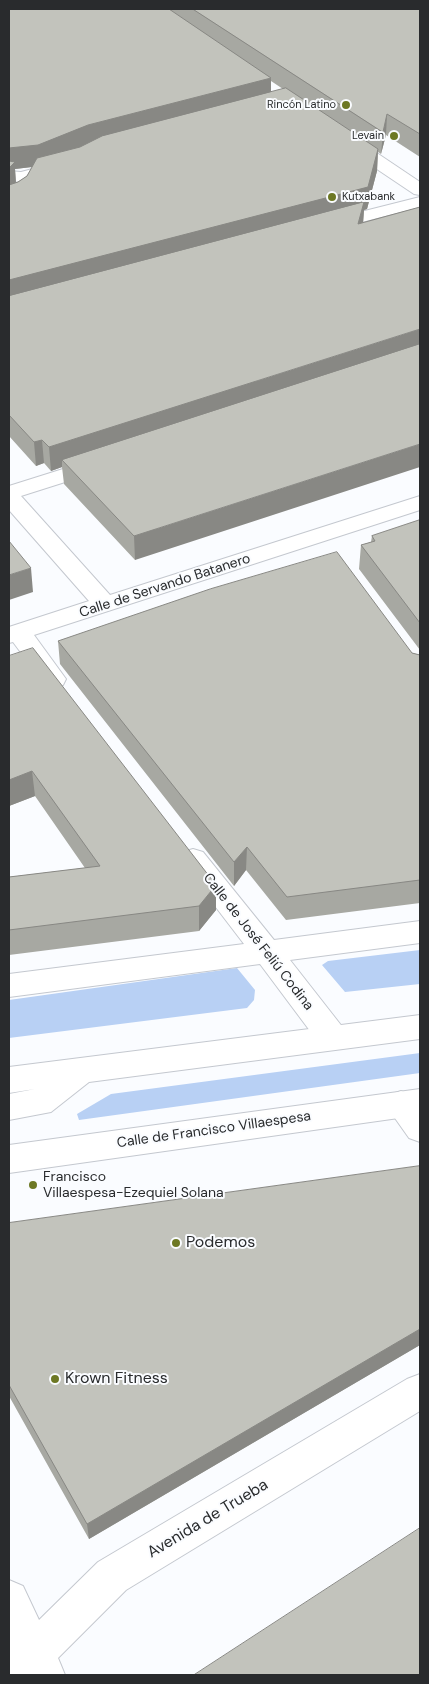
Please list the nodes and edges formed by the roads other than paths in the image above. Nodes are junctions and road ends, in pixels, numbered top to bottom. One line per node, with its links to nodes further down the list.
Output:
1 (338, 135): 5 (street)
2 (81, 160): 3 (street)
3 (28, 175): 4 (street); 6 (street)
4 (9, 176)
5 (420, 190)
6 (18, 196)
7 (420, 202): 8 (street)
8 (306, 232)
9 (121, 456): 10 (street)
10 (9, 493)
11 (9, 497): 13 (street)
12 (420, 503): 13 (street, Calle de Servando Batanero)
13 (106, 605): 14 (street, Calle de Servando Batanero)
14 (14, 634): 15 (street)
15 (72, 702)
16 (180, 842): 18 (street, Calle de José Feliú Codina)
17 (420, 932): 18 (street)
18 (266, 952): 19 (street); 21 (street, Calle de José Feliú Codina)
19 (9, 986)
20 (420, 1027): 21 (street)
21 (333, 1038): 22 (street)
22 (82, 1072): 23 (street); 25 (street)
23 (9, 1080)
24 (410, 1103): 26 (street); 27 (street, Calle de Francisco Villaespesa)
25 (9, 1107)
26 (420, 1128)
27 (9, 1159)
28 (420, 1391): 30 (street, Avenida de Trueba)
29 (9, 1600): 30 (street)
30 (29, 1664)

